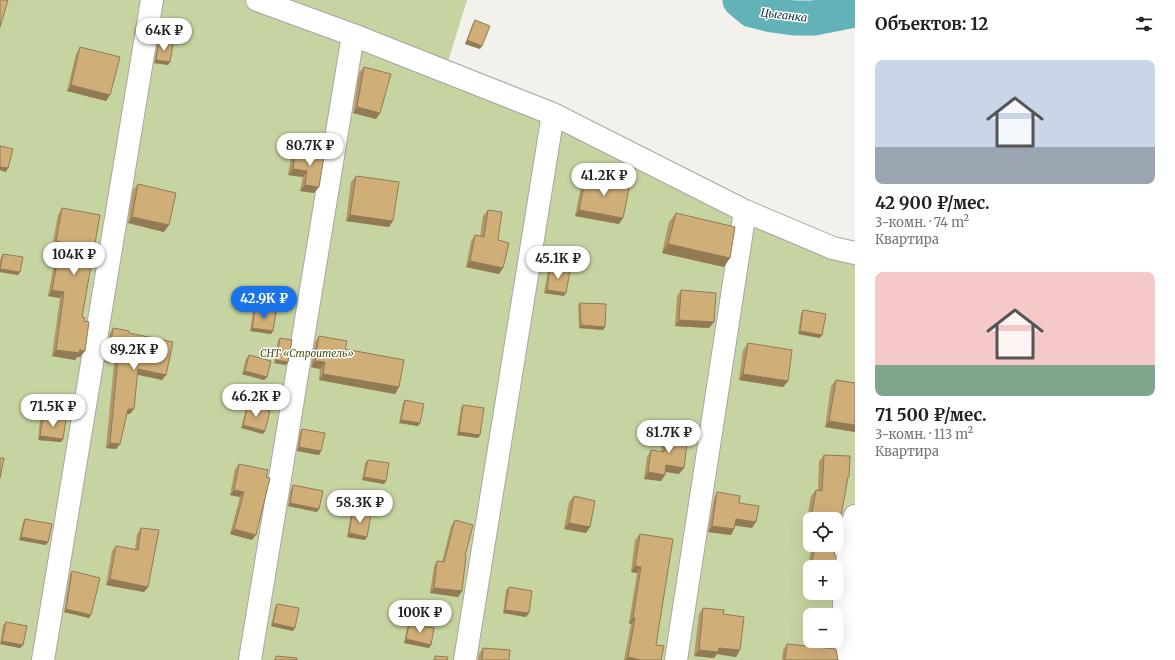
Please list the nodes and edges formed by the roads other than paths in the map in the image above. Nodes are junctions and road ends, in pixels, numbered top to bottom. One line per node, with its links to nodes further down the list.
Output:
1 (152, 0): 8 (street)
2 (257, 0): 3 (street)
3 (353, 35): 4 (street); 9 (street)
4 (553, 114): 5 (street); 10 (street)
5 (745, 212): 6 (street); 11 (street)
6 (855, 253)
7 (855, 516): 12 (street)
8 (43, 660)
9 (250, 660)
10 (465, 660)
11 (676, 660)
12 (844, 660)

